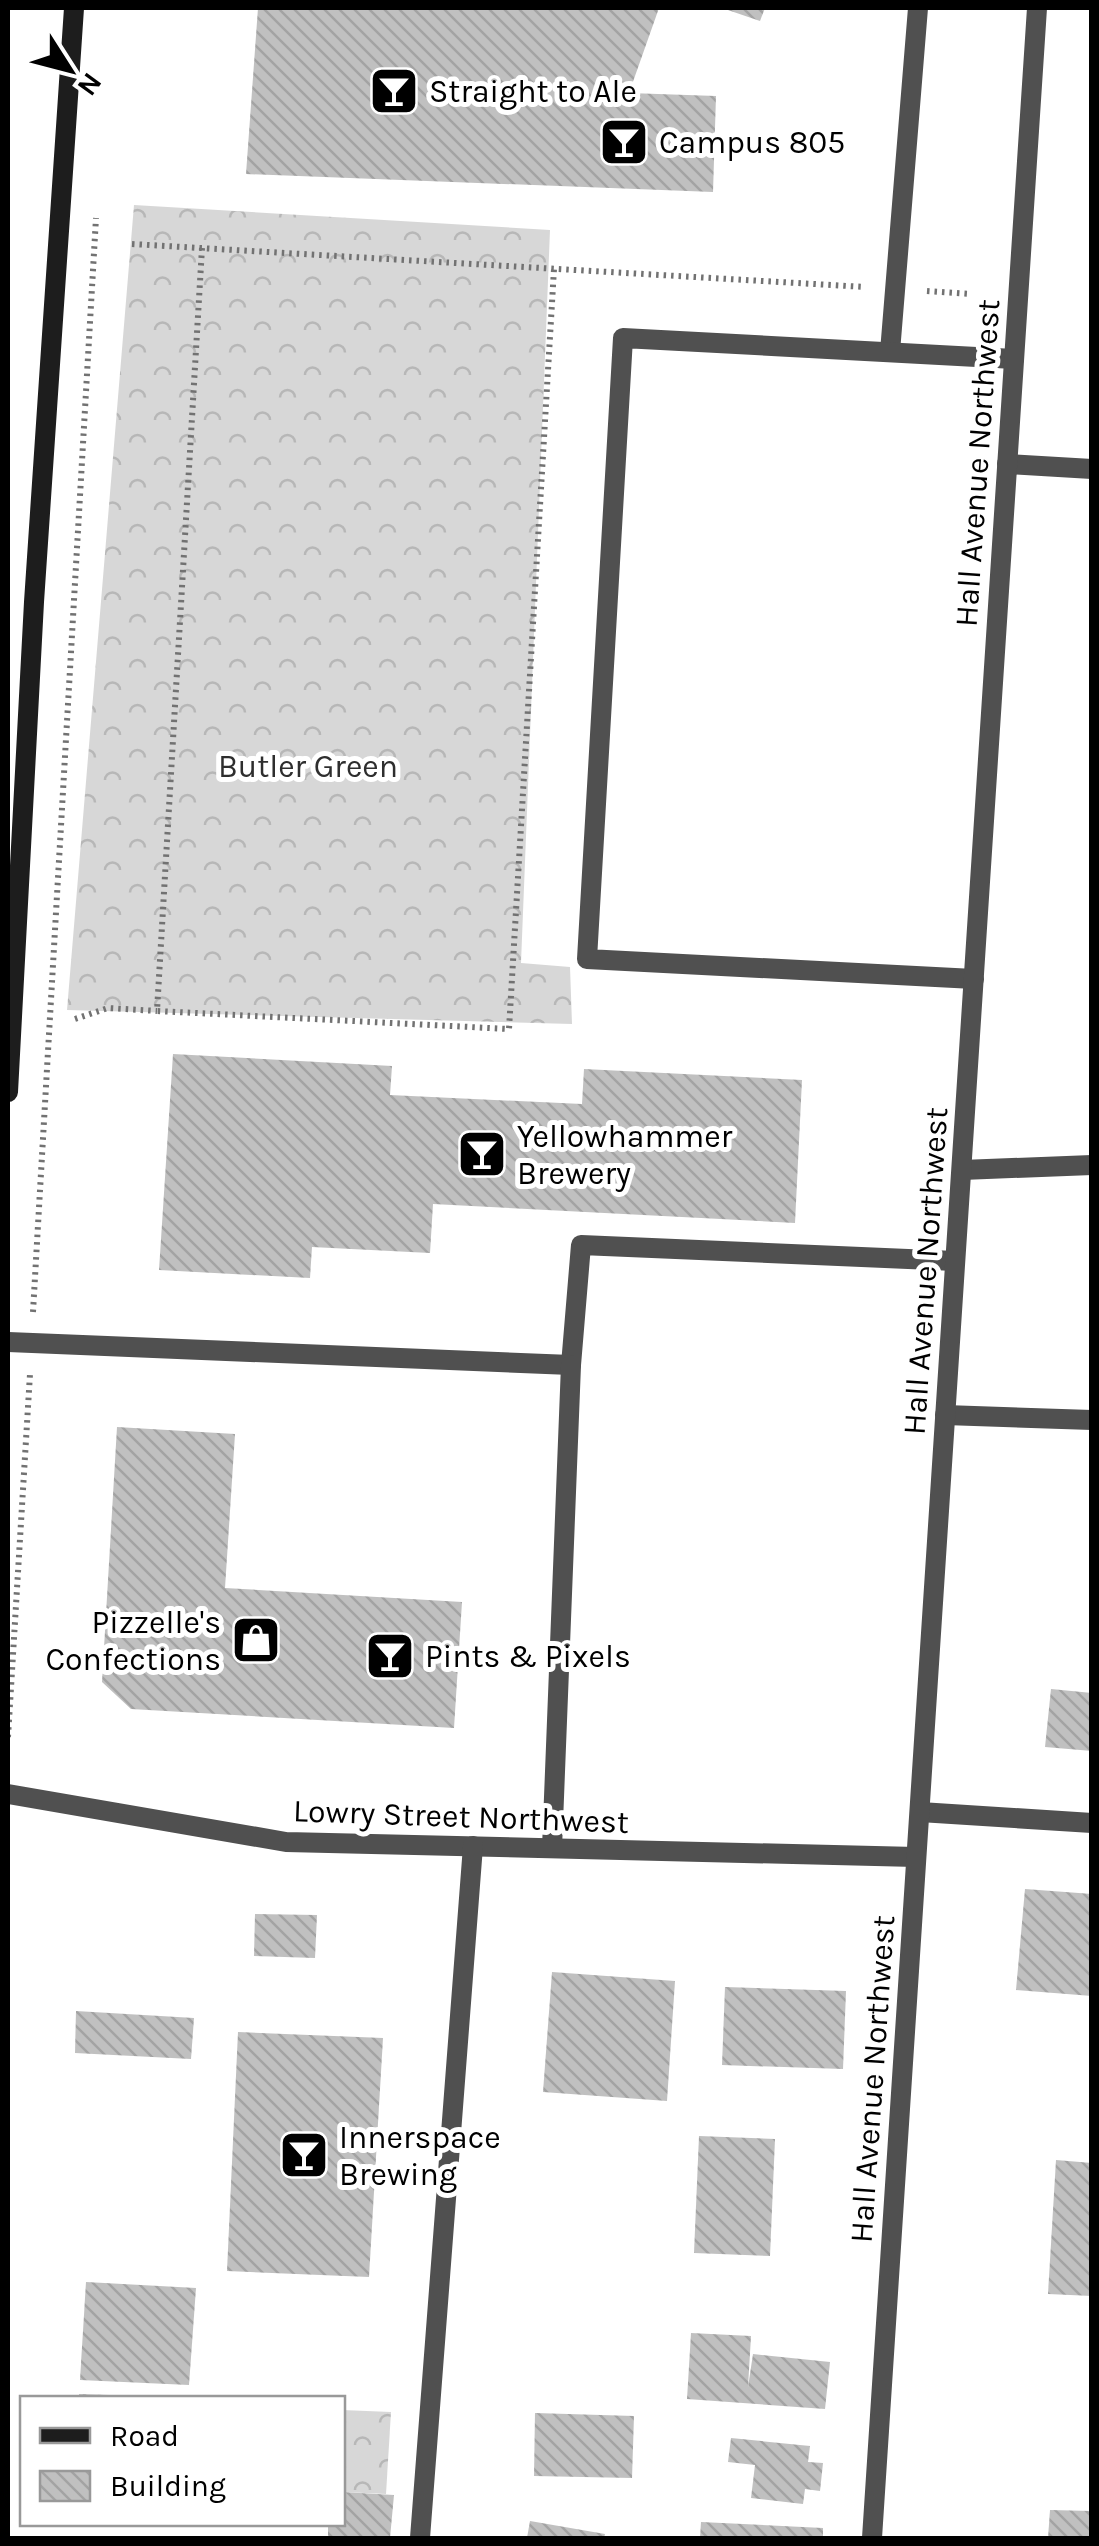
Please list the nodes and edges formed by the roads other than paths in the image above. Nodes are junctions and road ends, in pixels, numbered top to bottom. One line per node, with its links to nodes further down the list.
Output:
1 (74, 8): 9 (street)
2 (918, 8): 4 (street)
3 (1037, 8): 5 (street, Hall Avenue Northwest)
4 (890, 352): 5 (street); 8 (street)
5 (1014, 359): 6 (street, Hall Avenue Northwest)
6 (1007, 464): 7 (street); 8 (street, Hall Avenue Northwest)
7 (1092, 468)
8 (974, 980): 11 (street, Hall Avenue Northwest)
9 (8, 1092)
10 (1092, 1165): 11 (street)
11 (962, 1170): 12 (street, Hall Avenue Northwest)
12 (955, 1261): 14 (street); 15 (street, Hall Avenue Northwest)
13 (8, 1342): 14 (street)
14 (570, 1364): 21 (street)
15 (945, 1415): 16 (street); 18 (street, Hall Avenue Northwest)
16 (1092, 1420)
17 (8, 1794): 20 (street, Lowry Street Northwest)
18 (920, 1812): 19 (street); 22 (street, Hall Avenue Northwest)
19 (1092, 1824)
20 (473, 1846): 21 (street, Lowry Street Northwest); 23 (street)
21 (552, 1848): 22 (street, Lowry Street Northwest)
22 (916, 1857): 24 (street, Hall Avenue Northwest)
23 (420, 2538)
24 (872, 2538)

